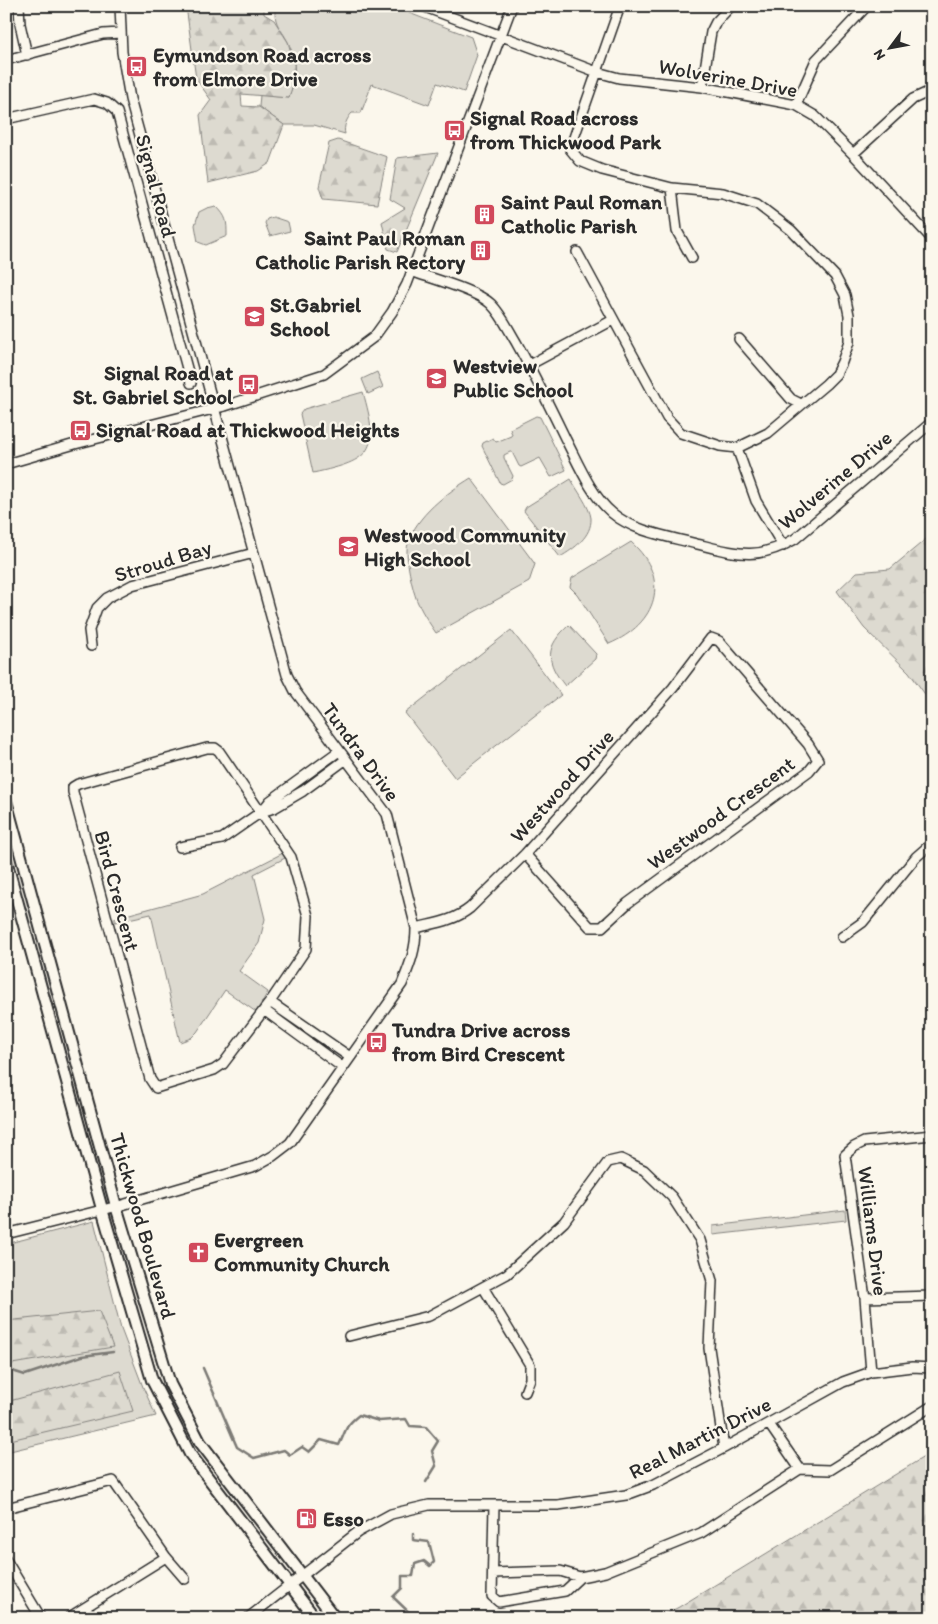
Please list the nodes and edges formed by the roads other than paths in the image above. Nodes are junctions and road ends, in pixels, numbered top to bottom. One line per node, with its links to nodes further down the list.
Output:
1 (19, 6): 10 (street)
2 (120, 6): 8 (street, Tundra Drive)
3 (422, 6): 9 (street, Wolverine Drive)
4 (512, 6): 9 (street)
5 (620, 6): 12 (street)
6 (731, 6): 13 (street)
7 (867, 6): 15 (street)
8 (121, 33): 10 (street); 24 (street, Tundra Drive)
9 (501, 36): 12 (street, Wolverine Drive); 22 (street)
10 (28, 55): 11 (street)
11 (6, 60)
12 (597, 72): 13 (street, Wolverine Drive); 18 (street)
13 (702, 88): 15 (street, Wolverine Drive)
14 (932, 95): 17 (street)
15 (796, 105): 17 (street, Wolverine Drive)
16 (6, 119): 25 (street, Signal Road)
17 (854, 154): 19 (street, Wolverine Drive)
18 (672, 188): 21 (street); 29 (street)
19 (932, 239)
20 (577, 252): 23 (street)
21 (692, 258)
22 (411, 271): 27 (street, Wolverine Drive); 30 (street)
23 (613, 320): 27 (street); 32 (street)
24 (193, 330): 25 (street); 30 (street, Tundra Drive)
25 (178, 334): 28 (street, Signal Road)
26 (740, 339): 29 (street)
27 (529, 365): 34 (street, Wolverine Drive)
28 (191, 383)
29 (801, 404): 32 (street)
30 (215, 409): 33 (street); 35 (street, Tundra Drive)
31 (932, 422): 34 (street, Wolverine Drive)
32 (737, 448): 34 (street)
33 (6, 464)
34 (783, 546)
35 (254, 553): 37 (street, Stroud Bay); 38 (street, Tundra Drive)
36 (711, 638): 46 (street, Westwood Drive); 46 (street, Westwood Crescent)
37 (91, 646)
38 (339, 750): 39 (street, Tundra Drive); 40 (street)
39 (345, 760): 41 (street); 48 (street, Tundra Drive)
40 (296, 782): 41 (street); 43 (street)
41 (303, 791): 43 (street)
42 (6, 801): 57 (main road, Thickwood Boulevard)
43 (261, 812): 45 (street); 50 (street, Bird Crescent); 51 (street, Bird Crescent)
44 (932, 843): 49 (street)
45 (180, 847)
46 (525, 854): 48 (street, Westwood Drive)
47 (6, 860): 58 (main road, Thickwood Boulevard)
48 (416, 928): 54 (street, Tundra Drive)
49 (842, 937)
50 (270, 1002): 51 (street, Bird Crescent); 52 (street)
51 (264, 1010): 53 (street)
52 (309, 1029): 53 (street); 54 (street)
53 (302, 1039): 55 (street)
54 (350, 1057): 55 (street, Tundra Drive)
55 (342, 1067): 57 (street, Tundra Drive)
56 (932, 1136): 62 (street, Williams Drive)
57 (116, 1206): 58 (street, Tundra Drive); 76 (main road, Thickwood Boulevard)
58 (102, 1209): 59 (street, Tundra Drive); 79 (main road, Thickwood Boulevard)
59 (6, 1234)
60 (483, 1286): 63 (street); 66 (street); 69 (street)
61 (932, 1296): 62 (street)
62 (865, 1298): 65 (street, Williams Drive)
63 (349, 1336)
64 (932, 1368): 65 (street, Real Martin Drive)
65 (871, 1372): 68 (street, Real Martin Drive)
66 (525, 1392)
67 (932, 1406): 70 (street)
68 (769, 1424): 69 (street, Real Martin Drive); 70 (street)
69 (724, 1448): 71 (street, Real Martin Drive)
70 (800, 1469): 77 (street)
71 (494, 1505): 75 (street); 76 (street, Real Martin Drive)
72 (6, 1508): 73 (street)
73 (166, 1557): 78 (street); 81 (street)
74 (6, 1560): 80 (street)
75 (493, 1573): 77 (street); 77 (street)
76 (302, 1575): 79 (street, Real Martin Drive); 84 (main road, Thickwood Boulevard)
77 (580, 1577)
78 (185, 1579)
79 (290, 1586): 82 (street, Real Martin Drive); 83 (main road, Thickwood Boulevard)
80 (41, 1618)
81 (68, 1618)
82 (248, 1618)
83 (314, 1618)
84 (336, 1618)

